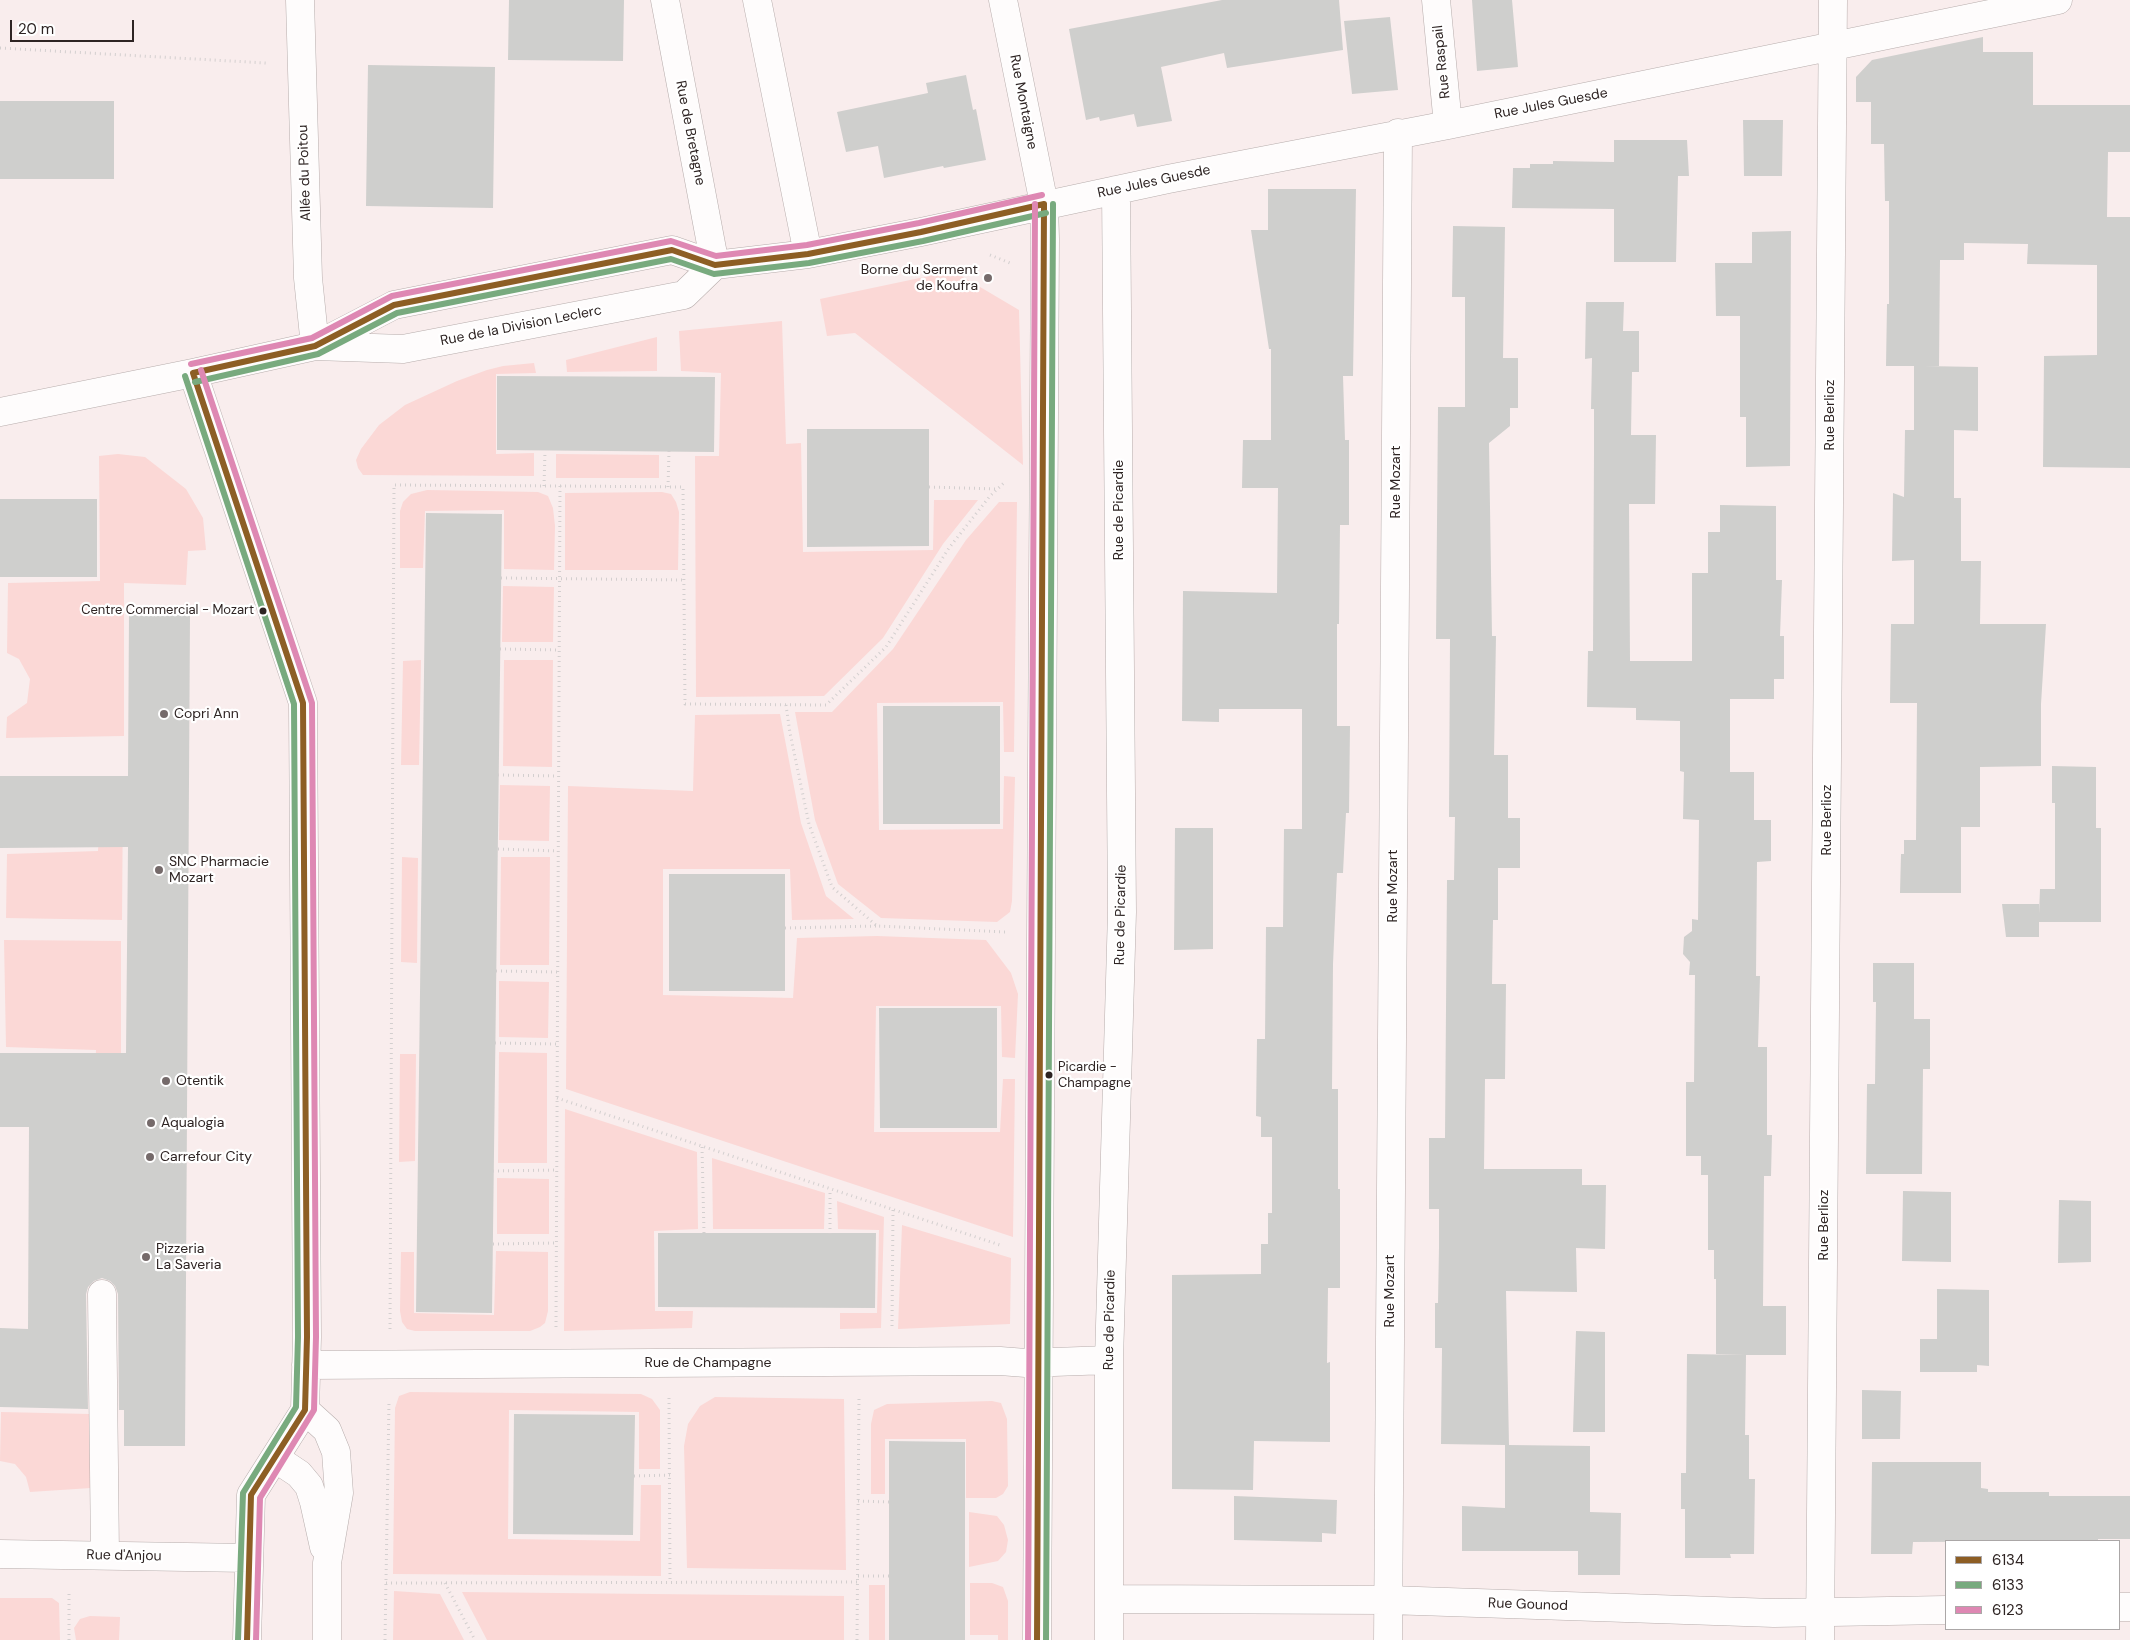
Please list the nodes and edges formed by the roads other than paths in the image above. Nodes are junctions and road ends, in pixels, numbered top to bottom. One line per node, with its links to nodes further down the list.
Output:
1 (300, 0): 15 (street, Allée du Poitou)
2 (664, 0): 14 (street, Rue de Bretagne)
3 (757, 0): 13 (street)
4 (1003, 0): 12 (street, Rue Montaigne)
5 (1436, 0): 9 (street, Rue Raspail)
6 (1833, 0): 8 (street, Rue Berlioz)
7 (2058, 0): 8 (street, Rue Jules Guesde)
8 (1833, 47): 9 (street, Rue Jules Guesde); 31 (street, Rue Berlioz)
9 (1448, 125): 10 (street, Rue Jules Guesde)
10 (1398, 133): 11 (street, Rue Jules Guesde); 29 (street, Rue Mozart)
11 (1116, 190): 12 (street, Rue Jules Guesde); 19 (street, Rue de Picardie)
12 (1044, 204): 13 (street, Rue de la Division Leclerc); 20 (street, Rue Montaigne)
13 (808, 254): 14 (street, Rue de la Division Leclerc)
14 (715, 266): 15 (street, Rue de la Division Leclerc); 15 (street, Rue de la Division Leclerc)
15 (315, 346): 16 (street, Rue de la Division Leclerc)
16 (192, 374): 17 (street, Rue de la Division Leclerc); 21 (street)
17 (0, 412)
18 (102, 1294): 25 (street)
19 (1109, 1360): 20 (street, Rue de Champagne); 28 (street, Rue de Picardie)
20 (1039, 1361): 21 (street, Rue de Champagne); 34 (street, Rue Montaigne)
21 (306, 1365): 22 (street)
22 (305, 1410): 23 (street); 27 (street)
23 (274, 1458): 26 (street); 27 (street)
24 (0, 1554): 25 (street, Rue d'Anjou)
25 (105, 1555): 26 (street, Rue d'Anjou)
26 (248, 1558): 32 (street)
27 (327, 1563): 33 (street)
28 (1109, 1599): 29 (street, Rue Gounod); 35 (street, Rue de Picardie)
29 (1388, 1600): 31 (street, Rue Gounod); 36 (street, Rue Mozart)
30 (1945, 1610): 31 (street, Rue Gounod)
31 (1820, 1613): 37 (street, Rue Berlioz)
32 (247, 1640)
33 (327, 1640)
34 (1037, 1640)
35 (1109, 1640)
36 (1388, 1640)
37 (1820, 1640)

